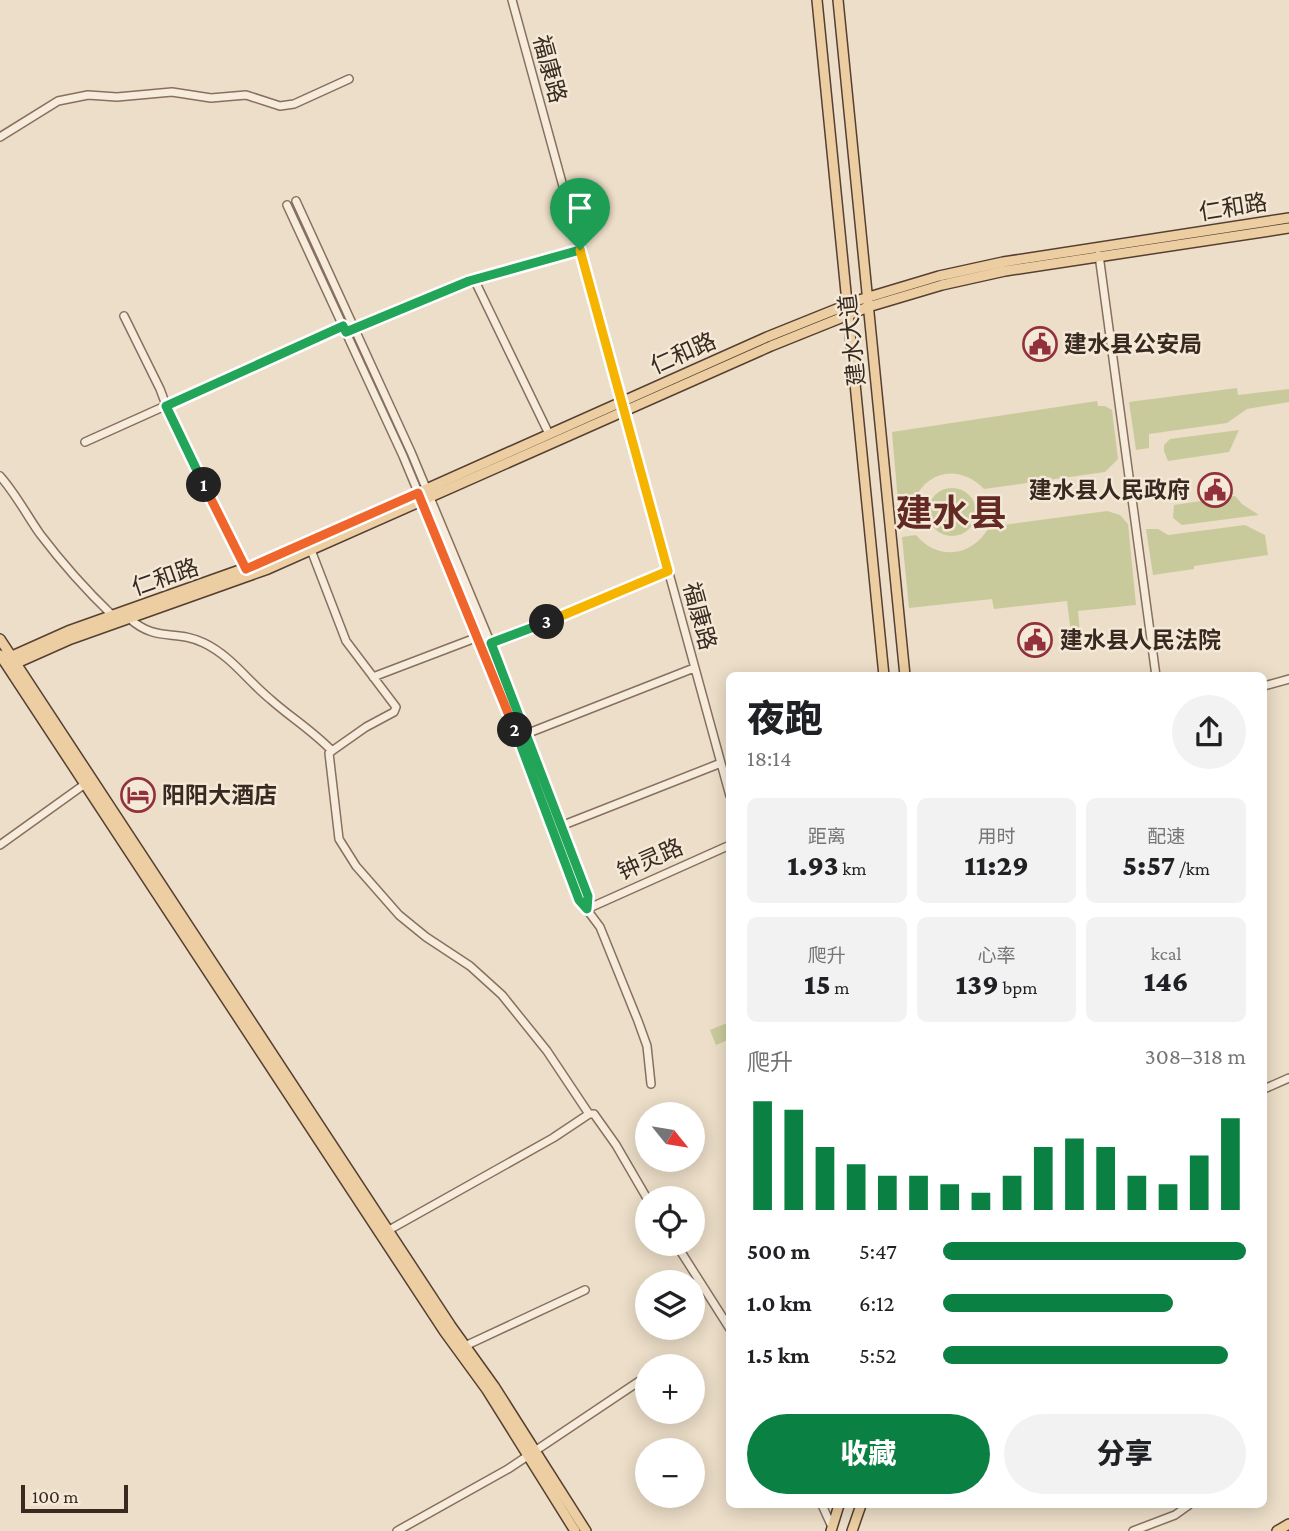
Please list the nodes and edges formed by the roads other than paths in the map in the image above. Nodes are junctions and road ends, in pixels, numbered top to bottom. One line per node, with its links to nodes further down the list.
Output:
1 (512, 0): 10 (street, 福康路)
2 (817, 0): 14 (main road, 建水大道)
3 (838, 0): 13 (main road, 建水大道)
4 (349, 79): 5 (street)
5 (0, 137)
6 (296, 201): 17 (street)
7 (287, 205): 16 (street)
8 (1289, 218): 11 (main road, 仁和路)
9 (1289, 228): 11 (main road, 仁和路)
10 (580, 250): 12 (street); 19 (street, 福康路)
11 (1099, 252): 13 (main road, 仁和路); 36 (street)
12 (474, 279): 17 (street); 20 (street)
13 (868, 302): 14 (main road, 仁和路); 35 (main road, 建水大道)
14 (848, 310): 19 (main road, 仁和路); 34 (main road, 建水大道)
15 (124, 316): 18 (street)
16 (345, 329): 17 (street); 18 (street); 23 (street)
17 (355, 329): 23 (street)
18 (166, 406): 21 (street); 25 (street)
19 (622, 407): 20 (main road, 仁和路); 23 (main road, 仁和路); 26 (street, 福康路)
20 (549, 434): 23 (main road, 仁和路)
21 (85, 443)
22 (0, 476): 27 (street)
23 (424, 496): 24 (main road, 仁和路); 25 (main road, 仁和路); 29 (street); 31 (street)
24 (311, 550): 28 (main road, 仁和路); 37 (street)
25 (246, 569): 27 (main road, 仁和路)
26 (668, 571): 31 (street); 33 (street, 福康路)
27 (112, 615): 32 (main road, 仁和路)
28 (129, 618): 32 (main road, 仁和路); 41 (street)
29 (478, 637): 37 (street); 48 (street)
30 (0, 639): 32 (main road)
31 (491, 643): 40 (street)
32 (8, 660): 44 (main road); 53 (main road)
33 (694, 668): 40 (street); 42 (street, 福康路)
34 (884, 672)
35 (905, 672)
36 (1155, 672)
37 (373, 677): 41 (street)
38 (1289, 680): 39 (street)
39 (1267, 685)
40 (526, 734): 45 (street)
41 (332, 751): 52 (street)
42 (721, 763): 43 (street, 福康路); 45 (street)
43 (726, 781)
44 (85, 784): 46 (street); 53 (main road)
45 (561, 827): 48 (street)
46 (0, 845)
47 (726, 847): 48 (street, 钟灵路)
48 (587, 909): 50 (street)
49 (1289, 1079): 51 (street)
50 (651, 1084)
51 (1267, 1088)
52 (589, 1114): 54 (street); 55 (street)
53 (318, 1130): 55 (main road); 61 (main road)
54 (640, 1186)
55 (389, 1230): 59 (main road)
56 (684, 1256): 58 (street)
57 (585, 1290): 59 (street)
58 (726, 1323)
59 (465, 1346): 61 (main road)
60 (635, 1384): 61 (street)
61 (531, 1455): 68 (street); 69 (main road); 70 (main road)
62 (823, 1508): 67 (street)
63 (838, 1508): 67 (main road)
64 (860, 1508): 71 (main road)
65 (1185, 1508): 72 (street)
66 (1289, 1524): 73 (main road)
67 (831, 1529)
68 (397, 1531)
69 (575, 1531)
70 (586, 1531)
71 (852, 1531)
72 (1133, 1531)
73 (1277, 1531)

